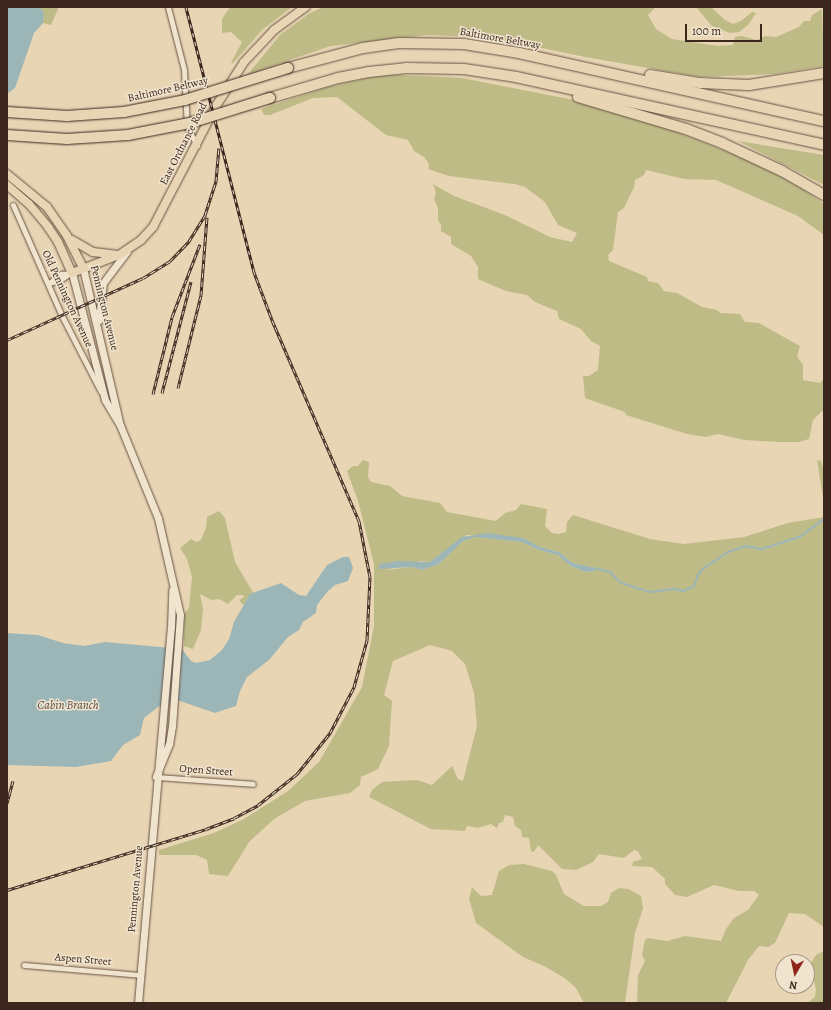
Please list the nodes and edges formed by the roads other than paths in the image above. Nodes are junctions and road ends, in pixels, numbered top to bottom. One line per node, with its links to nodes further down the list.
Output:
1 (168, 7): 9 (street)
2 (306, 7): 9 (main road, East Ordnance Road)
3 (464, 44): 5 (highway); 6 (highway, Baltimore Beltway, bridge); 7 (highway, Baltimore Beltway)
4 (464, 69): 8 (highway, bridge); 10 (highway); 13 (highway)
5 (824, 73)
6 (7, 112)
7 (824, 121)
8 (7, 136)
9 (197, 144): 16 (main road, East Ordnance Road)
10 (824, 145)
11 (7, 174): 15 (main road, Pennington Avenue)
12 (7, 185): 19 (main road, Pennington Avenue)
13 (824, 196)
14 (13, 205): 20 (street, Old Pennington Avenue)
15 (67, 236): 17 (main road); 18 (main road, Pennington Avenue)
16 (130, 248): 17 (main road, East Ordnance Road); 21 (main road)
17 (119, 255): 18 (main road, East Ordnance Road)
18 (83, 268): 19 (main road, East Ordnance Road); 21 (main road, Pennington Avenue)
19 (71, 273): 20 (street, East Ordnance Road); 22 (main road, Pennington Avenue)
20 (49, 283): 22 (street, Old Pennington Avenue)
21 (100, 336): 23 (main road, Pennington Avenue)
22 (105, 400): 23 (main road, Pennington Avenue)
23 (120, 426): 24 (main road, Pennington Avenue)
24 (172, 580): 25 (main road, Pennington Avenue); 25 (main road, Pennington Avenue)
25 (156, 777): 26 (street, Open Street); 28 (main road, Pennington Avenue)
26 (253, 784)
27 (24, 965): 28 (street, Aspen Street)
28 (140, 974): 29 (main road, Pennington Avenue)
29 (138, 1003)

